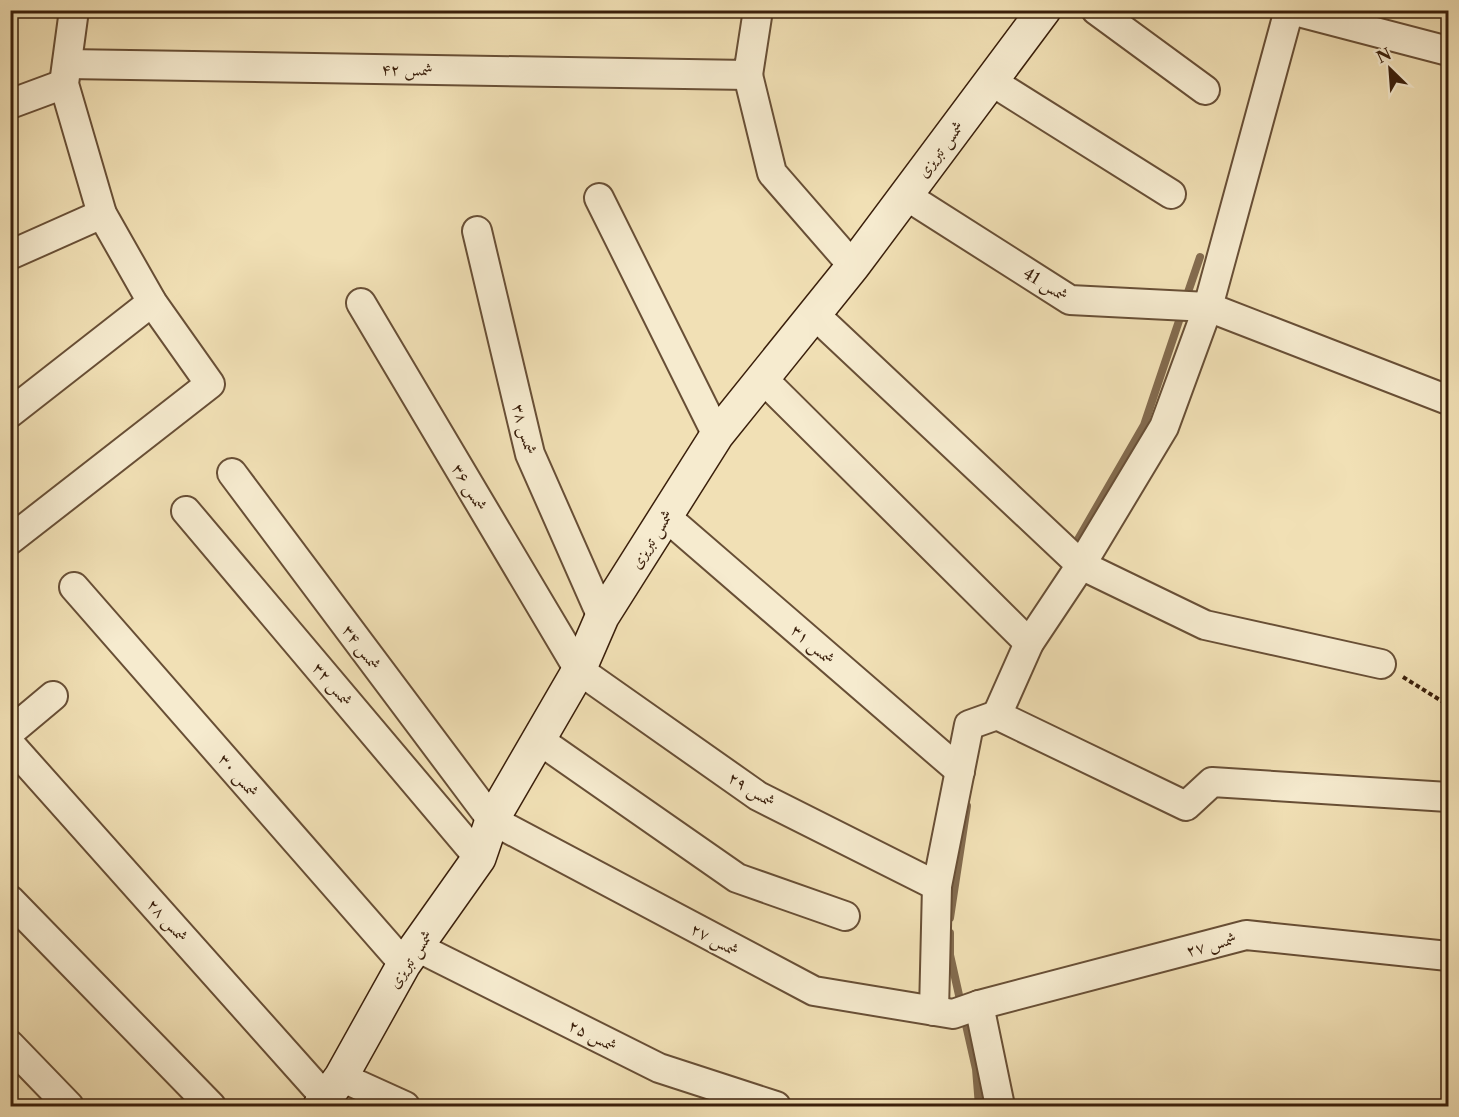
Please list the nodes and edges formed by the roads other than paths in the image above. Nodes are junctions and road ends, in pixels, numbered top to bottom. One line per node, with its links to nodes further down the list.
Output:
1 (74, 10): 7 (street)
2 (758, 10): 8 (street)
3 (1044, 10): 9 (street, شمس تبریزی)
4 (1096, 10): 10 (street)
5 (1290, 10): 6 (street); 21 (street)
6 (1449, 51)
7 (65, 74): 8 (street, شمس ۴۲); 11 (street, شمس ۴۲); 15 (street)
8 (748, 75): 18 (street)
9 (991, 81): 12 (street); 13 (street, شمس تبریزی)
10 (1205, 90)
11 (10, 104)
12 (1171, 194)
13 (905, 195): 18 (street, شمس تبریزی); 21 (street, شمس 41)
14 (599, 198): 26 (street)
15 (102, 214): 17 (street); 19 (street)
16 (477, 231): 33 (street, شمس ۳۸)
17 (10, 255)
18 (853, 266): 22 (street, شمس تبریزی)
19 (152, 302): 25 (street); 30 (street)
20 (361, 303): 36 (street, شمس ۳۶)
21 (1208, 307): 24 (street, شمس 41); 31 (street)
22 (815, 315): 23 (street, شمس تبریزی); 31 (street)
23 (763, 379): 26 (street, شمس تبریزی); 34 (street)
24 (1449, 400)
25 (10, 413)
26 (717, 435): 29 (street, شمس تبریزی)
27 (232, 473): 44 (street, شمس ۳۴)
28 (186, 511): 45 (street, شمس ۳۲)
29 (666, 516): 33 (street, شمس تبریزی); 42 (street, شمس ۳۱)
30 (10, 540)
31 (1081, 565): 34 (street); 35 (street)
32 (74, 587): 49 (street, شمس ۳۰)
33 (602, 617): 36 (street, شمس تبریزی)
34 (1029, 643): 38 (street)
35 (1381, 664)
36 (579, 670): 40 (street, شمس تبریزی); 46 (street, شمس ۲۹)
37 (53, 696): 39 (street)
38 (997, 715): 42 (street); 43 (street)
39 (10, 732)
40 (539, 740): 44 (street, شمس تبریزی); 48 (street)
41 (10, 744): 53 (street, شمس ۲۸)
42 (960, 771): 46 (street)
43 (1449, 797)
44 (492, 820): 45 (street, شمس تبریزی); 51 (street, شمس ۲۷)
45 (480, 858): 49 (street, شمس تبریزی)
46 (937, 885): 51 (street)
47 (10, 900): 55 (street)
48 (845, 916)
49 (411, 956): 53 (street, شمس تبریزی); 57 (street, شمس ۲۵)
50 (1449, 956): 51 (street, شمس ۲۷)
51 (955, 1010): 58 (street)
52 (10, 1045): 54 (street)
53 (329, 1093): 56 (street)
54 (69, 1107)
55 (211, 1107)
56 (405, 1107)
57 (776, 1107)
58 (1000, 1107)

